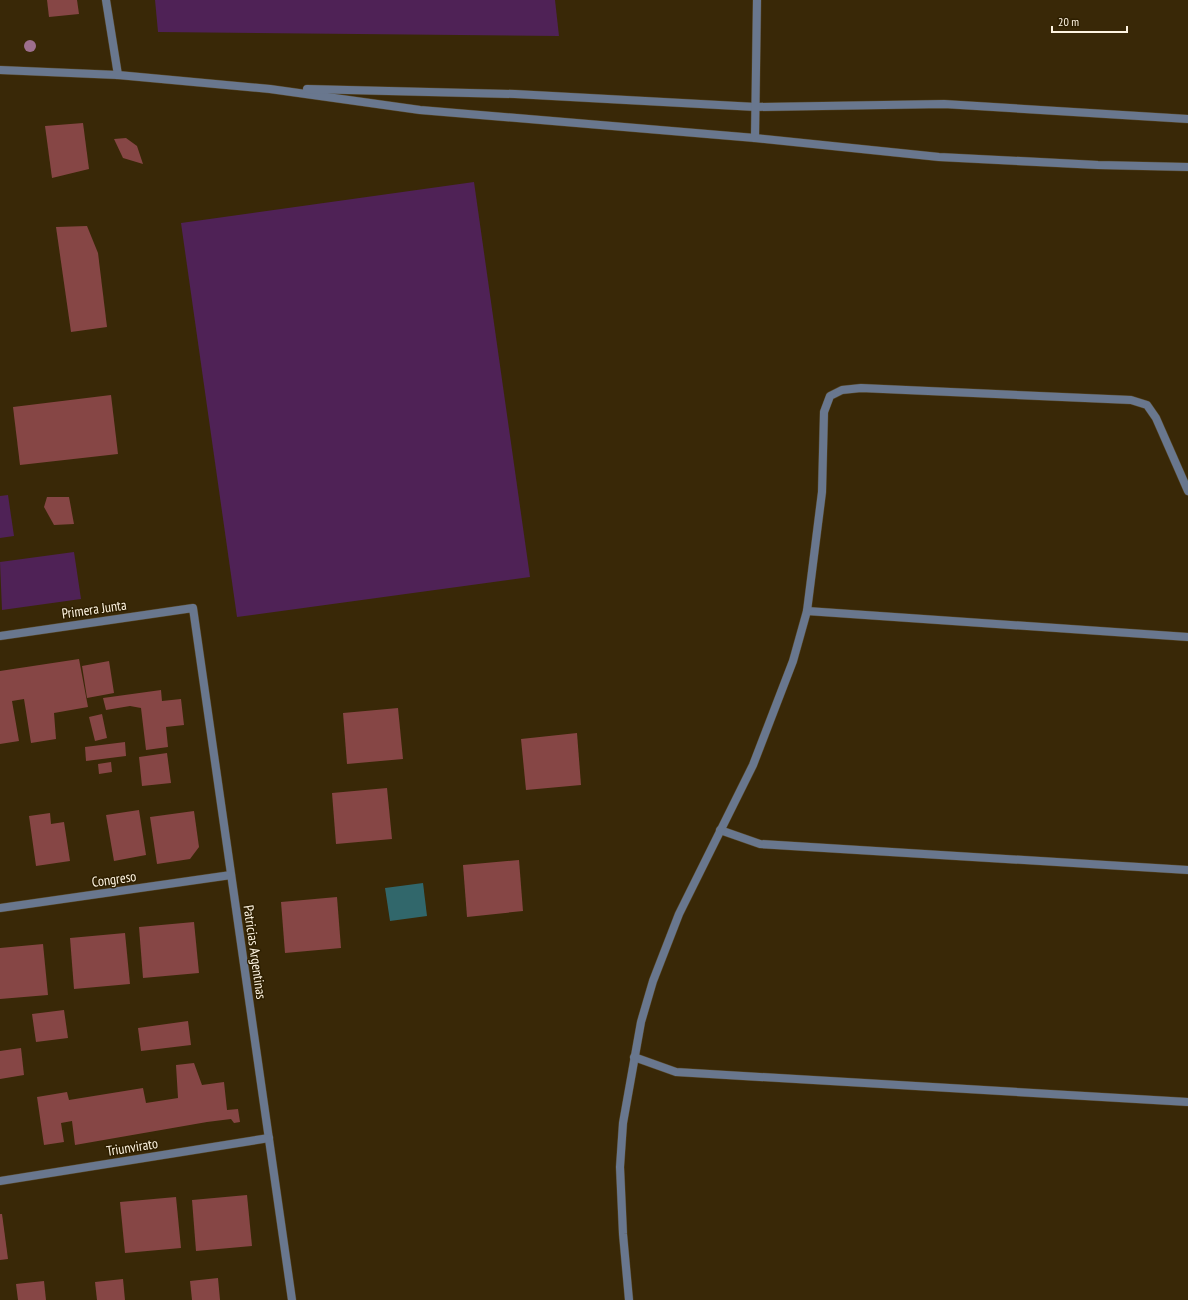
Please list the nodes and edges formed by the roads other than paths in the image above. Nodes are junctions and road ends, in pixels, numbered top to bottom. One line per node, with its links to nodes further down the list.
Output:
1 (106, 0): 4 (street)
2 (757, 0): 6 (street)
3 (0, 70): 4 (street)
4 (118, 75): 5 (street)
5 (270, 89): 6 (street); 8 (street)
6 (756, 107): 7 (street); 8 (street)
7 (1188, 119)
8 (755, 138): 9 (street)
9 (1188, 168)
10 (1188, 491): 12 (street)
11 (193, 608): 13 (street, Primera Junta); 17 (street, Patricias Argentinas)
12 (807, 612): 14 (street); 15 (street)
13 (0, 636)
14 (1188, 637)
15 (720, 830): 16 (street); 19 (street)
16 (1188, 870)
17 (231, 875): 18 (street, Congreso); 21 (street, Patricias Argentinas)
18 (0, 908)
19 (634, 1057): 20 (street); 24 (street)
20 (1188, 1102)
21 (269, 1138): 22 (street, Triunvirato); 23 (street, Patricias Argentinas)
22 (0, 1181)
23 (292, 1300)
24 (629, 1300): 25 (street)
25 (634, 1300)

